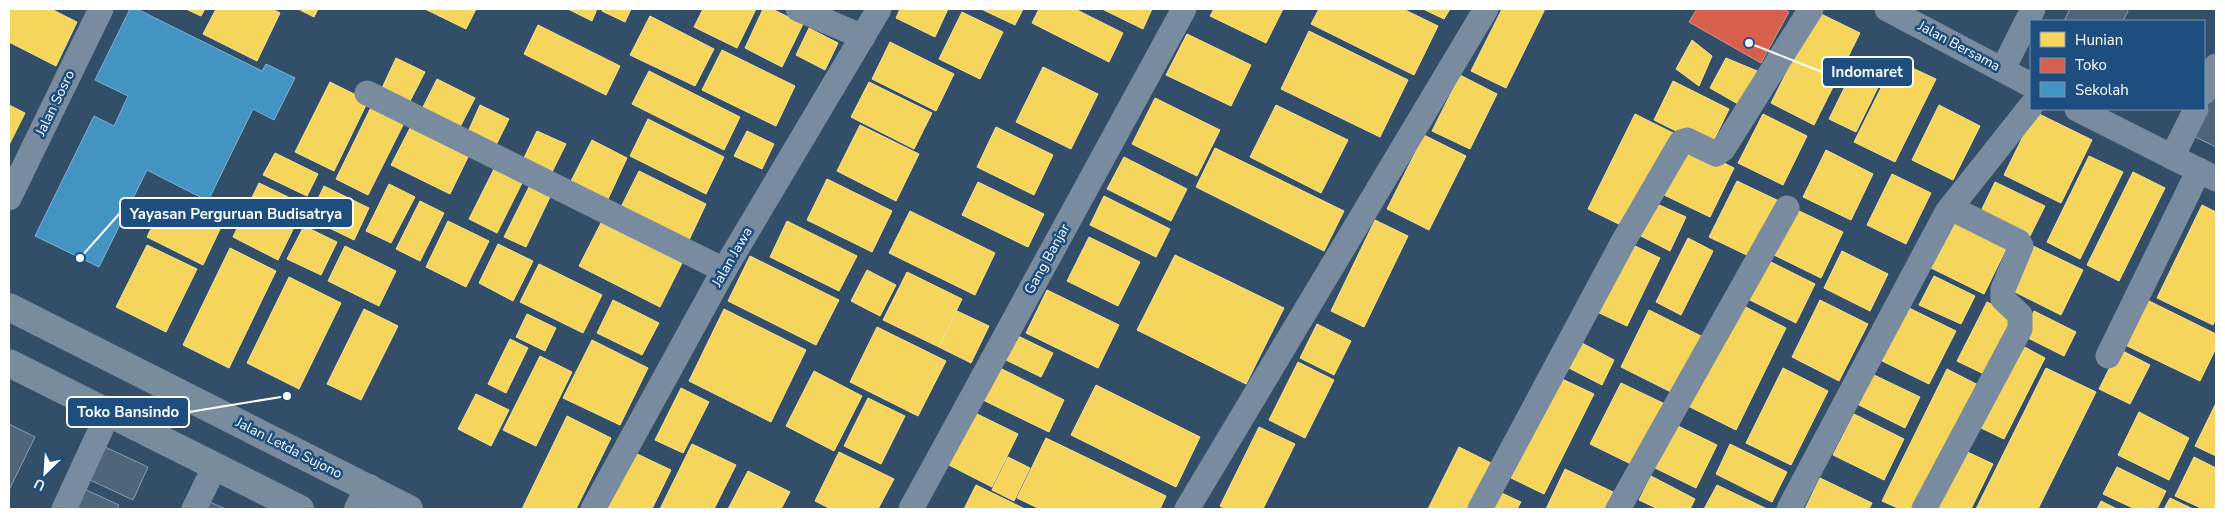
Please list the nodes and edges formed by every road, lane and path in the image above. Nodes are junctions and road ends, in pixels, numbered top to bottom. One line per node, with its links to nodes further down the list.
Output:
1 (101, 9): 20 (street, Jalan Sosro)
2 (798, 9): 9 (street)
3 (879, 9): 9 (street, Jalan Jawa)
4 (1184, 9): 35 (street, Gang Banjar)
5 (1486, 9): 36 (street)
6 (1811, 9): 37 (street)
7 (2033, 9): 11 (street)
8 (1901, 12): 11 (street, Jalan Bersama)
9 (863, 37): 23 (street, Jalan Jawa)
10 (2216, 66): 13 (street)
11 (2003, 69): 12 (street, Jalan Bersama)
12 (2030, 84)
13 (2205, 90)
14 (368, 93): 23 (street)
15 (2030, 107): 22 (street)
16 (2079, 110): 18 (street)
17 (2196, 110): 18 (street)
18 (2172, 157): 19 (street)
19 (2208, 174): 25 (street)
20 (9, 198)
21 (1787, 208): 38 (street)
22 (1951, 208): 39 (street); 40 (street)
23 (724, 270): 34 (street, Jalan Jawa)
24 (9, 307): 29 (highway, Jalan Letda Sujono)
25 (2108, 356)
26 (9, 363): 27 (highway)
27 (108, 414): 28 (highway); 30 (street)
28 (214, 468): 31 (street); 32 (highway)
29 (363, 499): 33 (highway, Jalan Letda Sujono)
30 (64, 509)
31 (194, 509)
32 (300, 509)
33 (409, 509)
34 (593, 509)
35 (911, 509)
36 (1187, 509)
37 (1480, 509)
38 (1618, 509)
39 (1789, 509)
40 (1924, 509)

